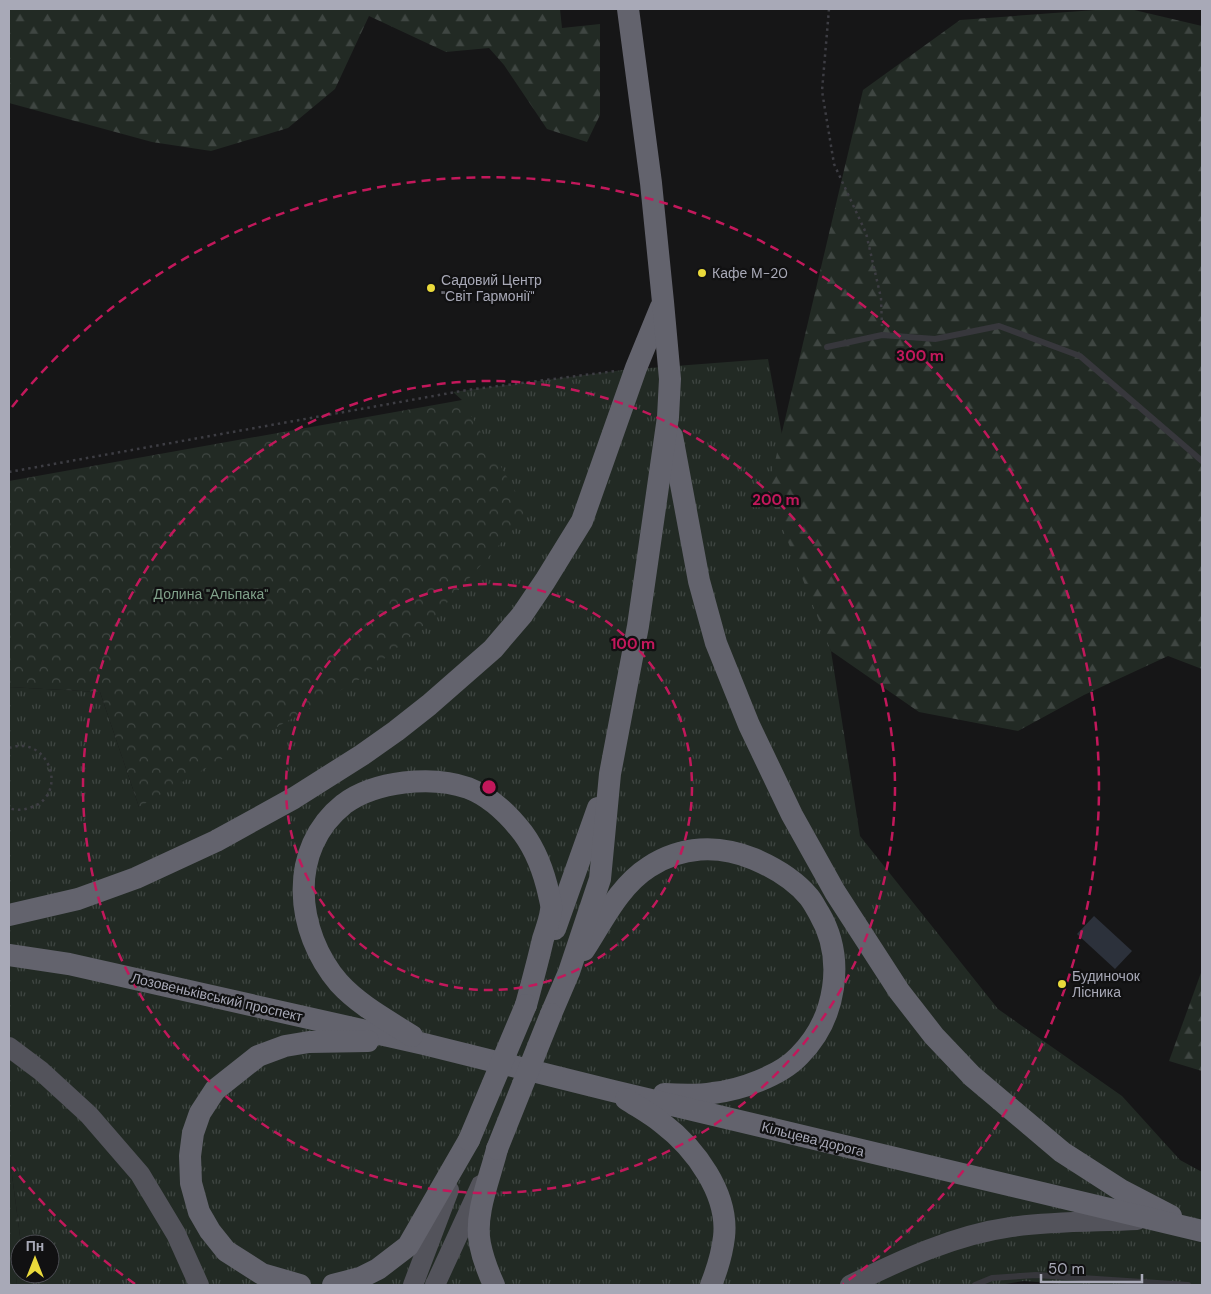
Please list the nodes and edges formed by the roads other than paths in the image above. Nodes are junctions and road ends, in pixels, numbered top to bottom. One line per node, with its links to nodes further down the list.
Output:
1 (628, 9): 2 (highway)
2 (663, 302): 4 (highway); 7 (highway)
3 (827, 347): 5 (lane)
4 (668, 417): 6 (highway); 17 (highway)
5 (1202, 460)
6 (610, 774): 9 (highway); 10 (highway)
7 (9, 915)
8 (9, 956): 11 (highway, Лозовеньківський проспект)
9 (568, 972): 13 (highway); 15 (highway, bridge)
10 (526, 1005): 11 (highway); 14 (highway, bridge)
11 (424, 1044): 13 (highway, Кільцева дорога); 19 (highway)
12 (9, 1046): 18 (main road)
13 (613, 1091): 16 (highway, Кільцева дорога); 24 (highway)
14 (469, 1140): 20 (highway); 21 (main road)
15 (498, 1149): 22 (main road); 23 (highway)
16 (1148, 1219): 17 (highway, Кільцева дорога); 25 (main road)
17 (1202, 1230)
18 (200, 1285)
19 (300, 1285)
20 (333, 1285)
21 (413, 1285)
22 (435, 1285)
23 (494, 1285)
24 (710, 1285)
25 (850, 1285)
26 (975, 1285): 27 (lane)
27 (1188, 1285)

